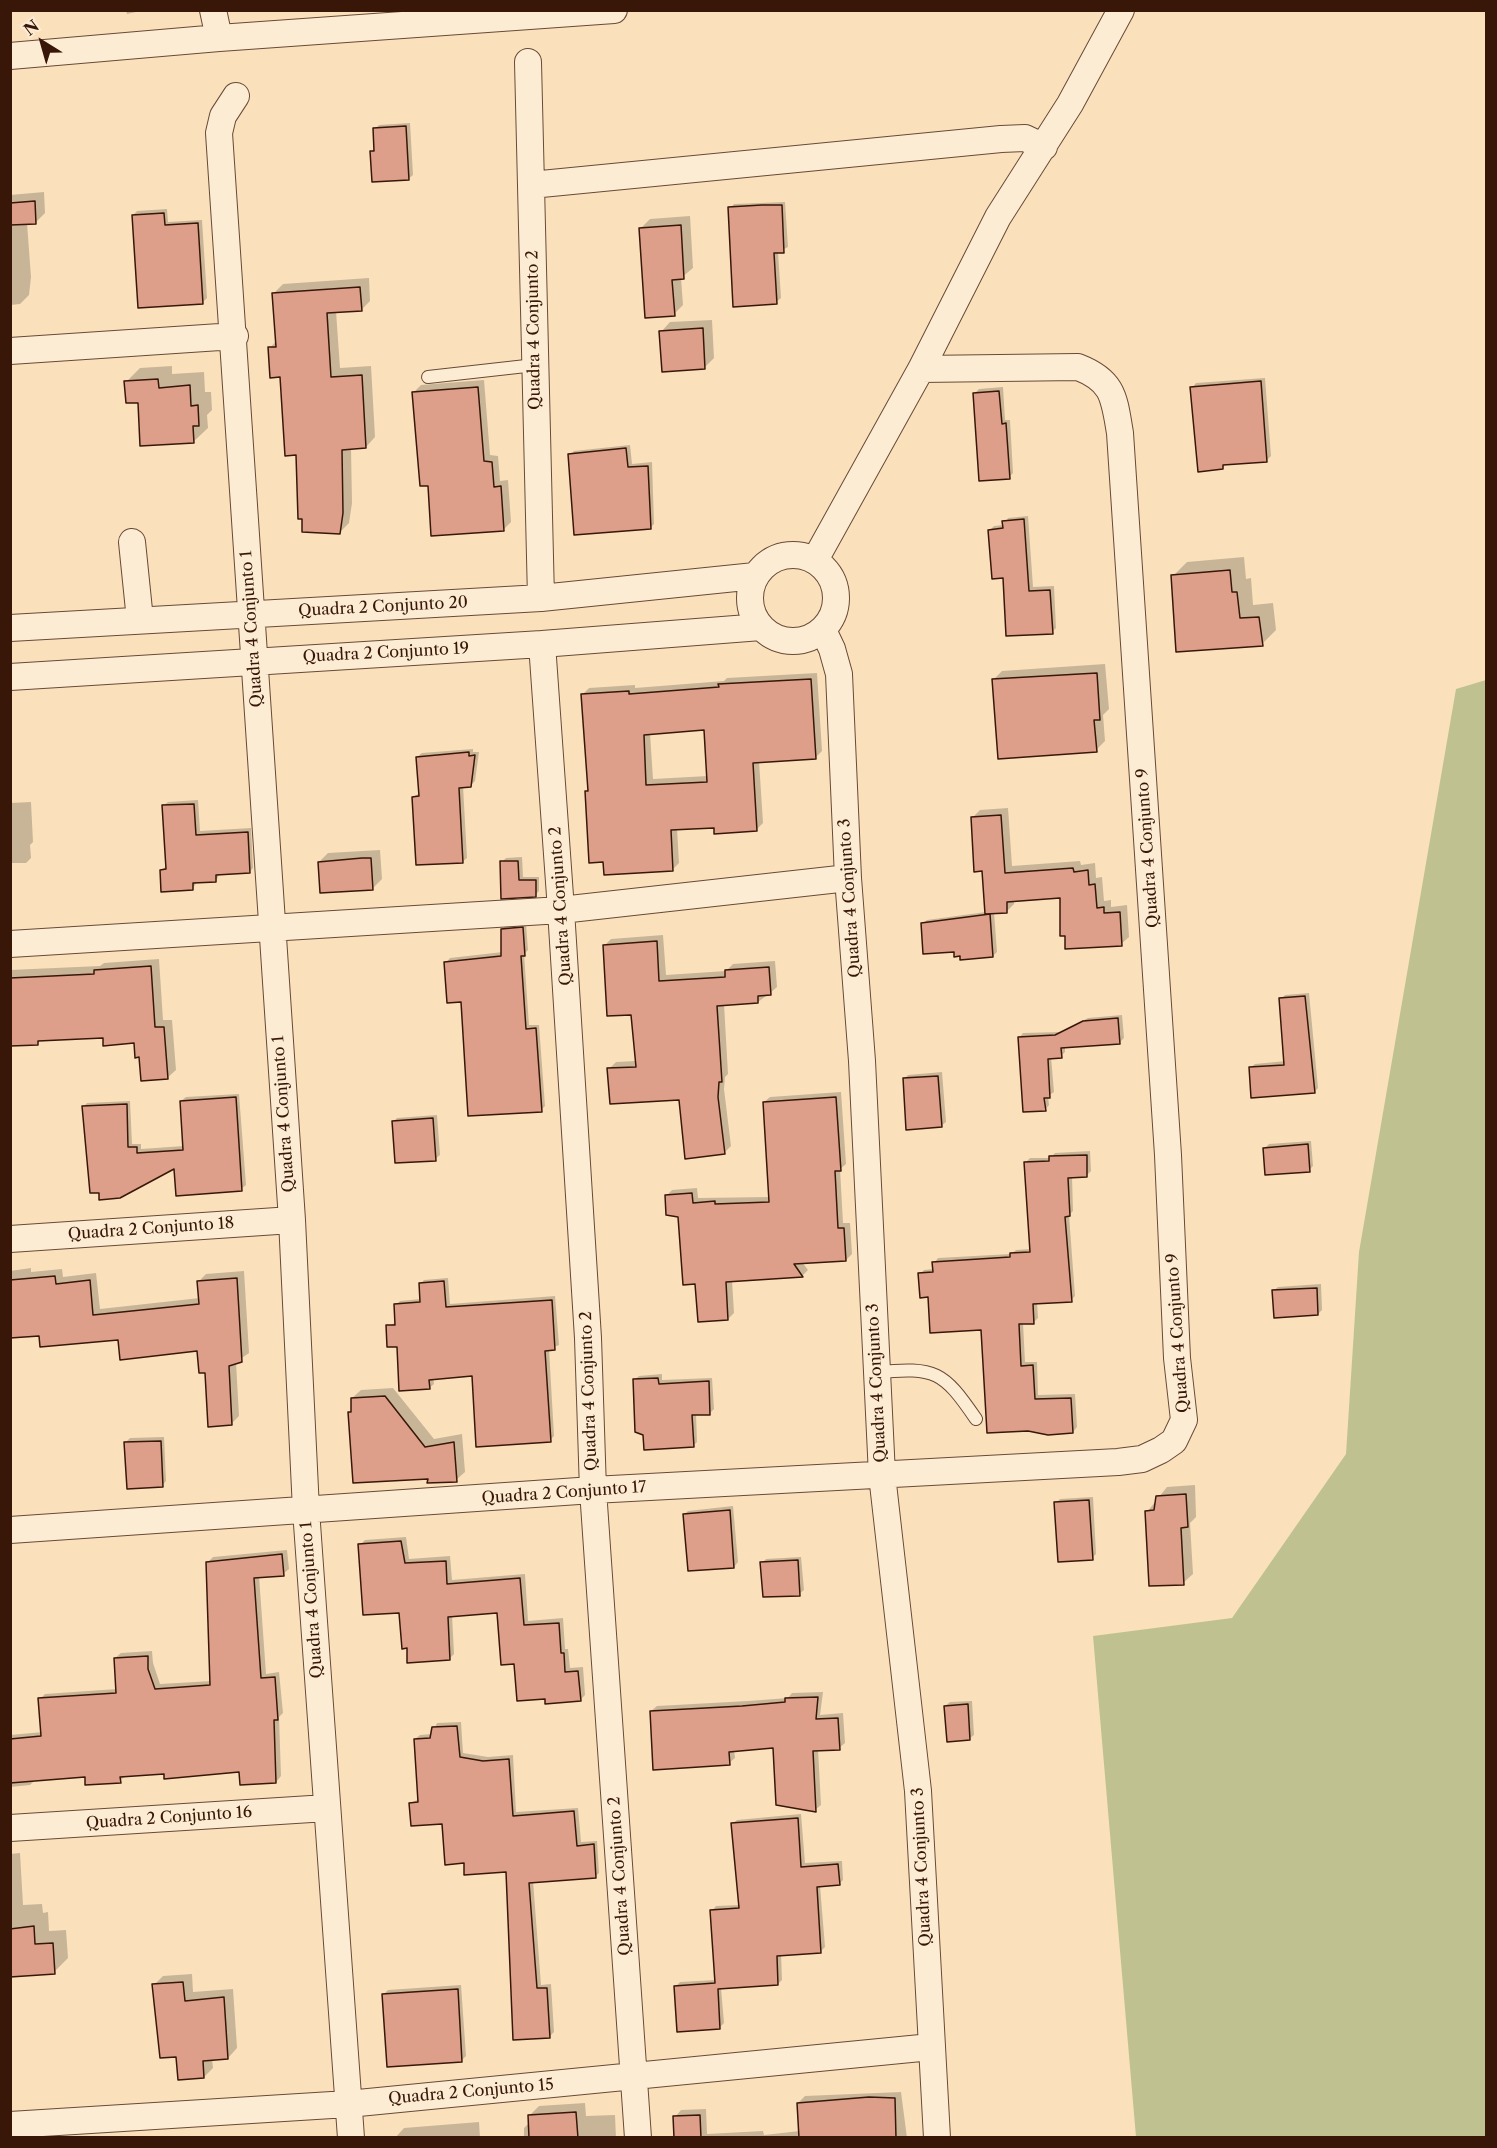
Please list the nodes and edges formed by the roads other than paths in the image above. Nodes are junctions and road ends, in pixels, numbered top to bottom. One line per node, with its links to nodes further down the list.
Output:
1 (213, 10): 5 (street)
2 (614, 10): 4 (street)
3 (1121, 10): 9 (street)
4 (568, 12): 5 (street)
5 (219, 38): 6 (street)
6 (10, 56)
7 (528, 62): 10 (street, Quadra 4 Conjunto 2)
8 (236, 96): 11 (street, Quadra 4 Conjunto 1)
9 (1044, 147): 10 (street); 14 (street)
10 (531, 185): 13 (street, Quadra 4 Conjunto 2)
11 (234, 336): 12 (street); 20 (street, Quadra 4 Conjunto 1)
12 (10, 351)
13 (535, 365): 15 (lane); 19 (street, Quadra 4 Conjunto 2)
14 (921, 369): 17 (street); 36 (street, Quadra 4 Conjunto 9)
15 (428, 377)
16 (132, 542): 21 (street)
17 (815, 560): 18 (street); 24 (street)
18 (755, 576): 19 (street, Quadra 2 Conjunto 20); 22 (street)
19 (541, 598): 20 (street, Quadra 2 Conjunto 20)
20 (250, 615): 21 (street, Quadra 2 Conjunto 20); 26 (street, Quadra 4 Conjunto 1)
21 (140, 620): 23 (street, Quadra 2 Conjunto 20)
22 (761, 627): 24 (street); 25 (street, Quadra 2 Conjunto 19)
23 (10, 628)
24 (823, 630): 28 (street, Quadra 4 Conjunto 3)
25 (542, 644): 26 (street, Quadra 2 Conjunto 19); 29 (street, Quadra 4 Conjunto 2)
26 (254, 661): 27 (street, Quadra 2 Conjunto 19); 30 (street, Quadra 4 Conjunto 1)
27 (10, 677)
28 (848, 878): 29 (street); 34 (street, Quadra 4 Conjunto 3)
29 (561, 910): 30 (street); 38 (street, Quadra 4 Conjunto 2)
30 (271, 928): 31 (street); 32 (street, Quadra 4 Conjunto 1)
31 (10, 944)
32 (292, 1220): 33 (street, Quadra 2 Conjunto 18); 39 (street, Quadra 4 Conjunto 1)
33 (10, 1239)
34 (877, 1372): 35 (lane); 37 (street, Quadra 4 Conjunto 3)
35 (976, 1419)
36 (1119, 1462): 37 (street, Quadra 2 Conjunto 17)
37 (882, 1475): 38 (street, Quadra 2 Conjunto 17); 43 (street, Quadra 4 Conjunto 3)
38 (593, 1490): 39 (street, Quadra 2 Conjunto 17); 44 (street, Quadra 4 Conjunto 2)
39 (306, 1510): 40 (street, Quadra 2 Conjunto 17); 41 (street, Quadra 4 Conjunto 1)
40 (10, 1530)
41 (327, 1808): 42 (street, Quadra 2 Conjunto 16); 45 (street, Quadra 4 Conjunto 1)
42 (10, 1828)
43 (931, 2047): 44 (street, Quadra 2 Conjunto 15); 49 (street, Quadra 4 Conjunto 3)
44 (634, 2077): 45 (street, Quadra 2 Conjunto 15); 48 (street, Quadra 4 Conjunto 2)
45 (348, 2104): 46 (street, Quadra 2 Conjunto 15); 47 (street, Quadra 4 Conjunto 1)
46 (10, 2125)
47 (351, 2138)
48 (638, 2138)
49 (937, 2138)

